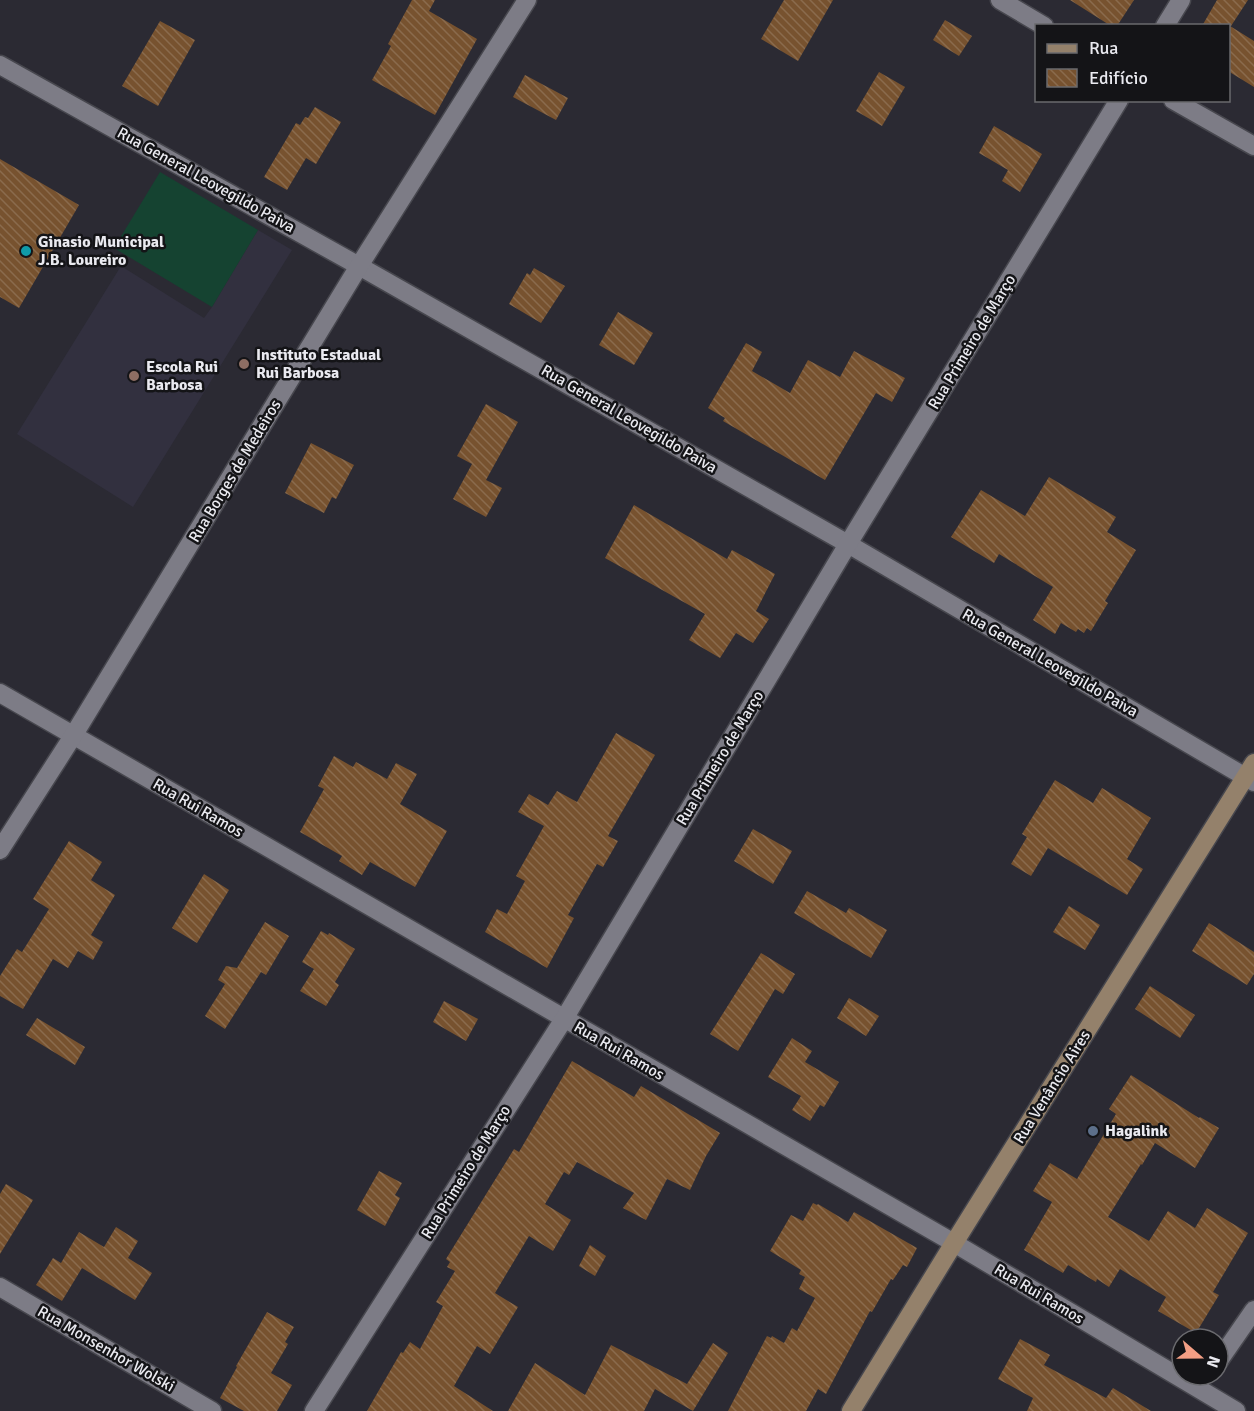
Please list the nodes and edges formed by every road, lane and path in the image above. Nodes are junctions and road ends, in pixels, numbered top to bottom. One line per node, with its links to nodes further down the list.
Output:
1 (527, 0): 10 (street, Rua Borges de Medeiros)
2 (1000, 0): 4 (street)
3 (1181, 0): 5 (street)
4 (1041, 24)
5 (1166, 24)
6 (0, 65): 10 (street, Rua General Leovegildo Paiva)
7 (1118, 102): 11 (street, Rua Primeiro de Março)
8 (1177, 102): 9 (street)
9 (1254, 146)
10 (359, 266): 11 (street, Rua General Leovegildo Paiva); 13 (street, Rua Borges de Medeiros)
11 (848, 544): 14 (street, Rua General Leovegildo Paiva); 16 (street, Rua Primeiro de Março)
12 (0, 693): 13 (street, Rua Rui Ramos)
13 (73, 736): 15 (street, Rua Borges de Medeiros); 16 (street, Rua Rui Ramos)
14 (1251, 774): 17 (main road, Rua Venâncio Aires)
15 (0, 850)
16 (564, 1019): 17 (street, Rua Rui Ramos); 24 (street, Rua Primeiro de Março)
17 (954, 1243): 21 (street, Rua Rui Ramos); 25 (main road, Rua Venâncio Aires)
18 (0, 1287): 23 (street, Rua Monsenhor Wolski)
19 (1254, 1310): 20 (street)
20 (1230, 1345)
21 (1170, 1363)
22 (1210, 1387): 26 (street, Rua Rui Ramos)
23 (212, 1411)
24 (314, 1411)
25 (852, 1411)
26 (1236, 1411)

